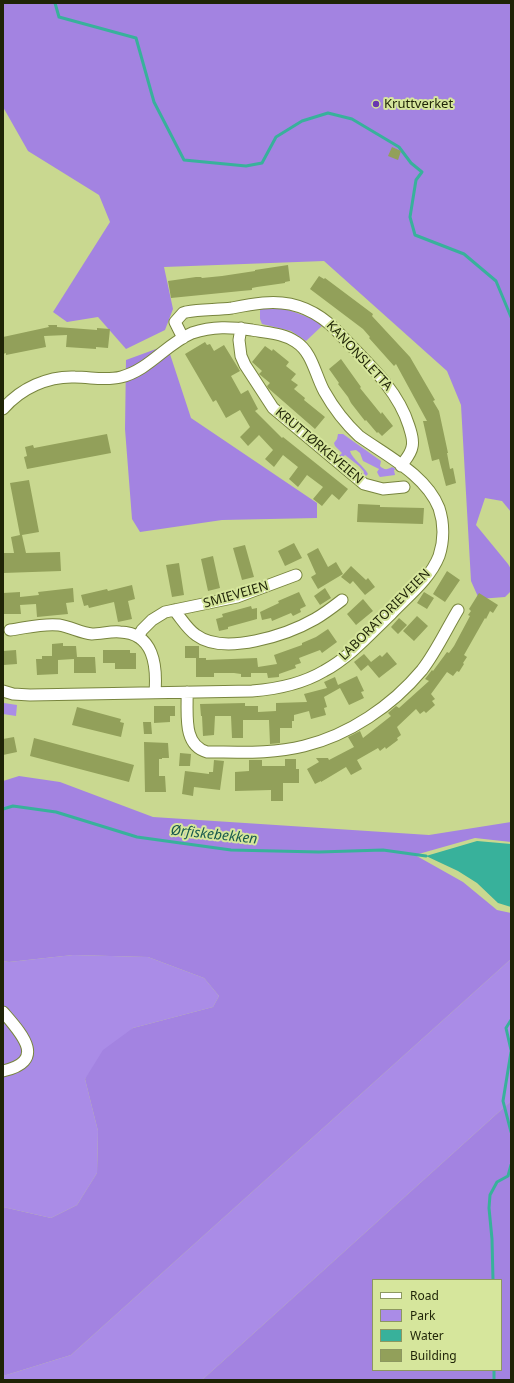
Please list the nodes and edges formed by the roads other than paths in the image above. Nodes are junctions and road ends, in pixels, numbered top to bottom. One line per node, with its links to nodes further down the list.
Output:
1 (241, 328): 2 (street, LABORATORIEVEIEN); 4 (street, LABORATORIEVEIEN); 5 (street, KRUTTØRKEVEIEN)
2 (183, 338): 3 (street, LABORATORIEVEIEN); 4 (street, KANONSLETTA)
3 (3, 409)
4 (401, 466): 14 (street, LABORATORIEVEIEN)
5 (404, 487)
6 (296, 575): 8 (street, SMIEVEIEN)
7 (342, 600): 8 (street)
8 (174, 610): 11 (street, SMIEVEIEN)
9 (458, 610): 14 (street)
10 (10, 630): 11 (street)
11 (138, 637): 13 (street)
12 (3, 691): 13 (street, LABORATORIEVEIEN)
13 (155, 692): 14 (street, LABORATORIEVEIEN)
14 (187, 692)
15 (3, 1012): 16 (street)
16 (3, 1071)

